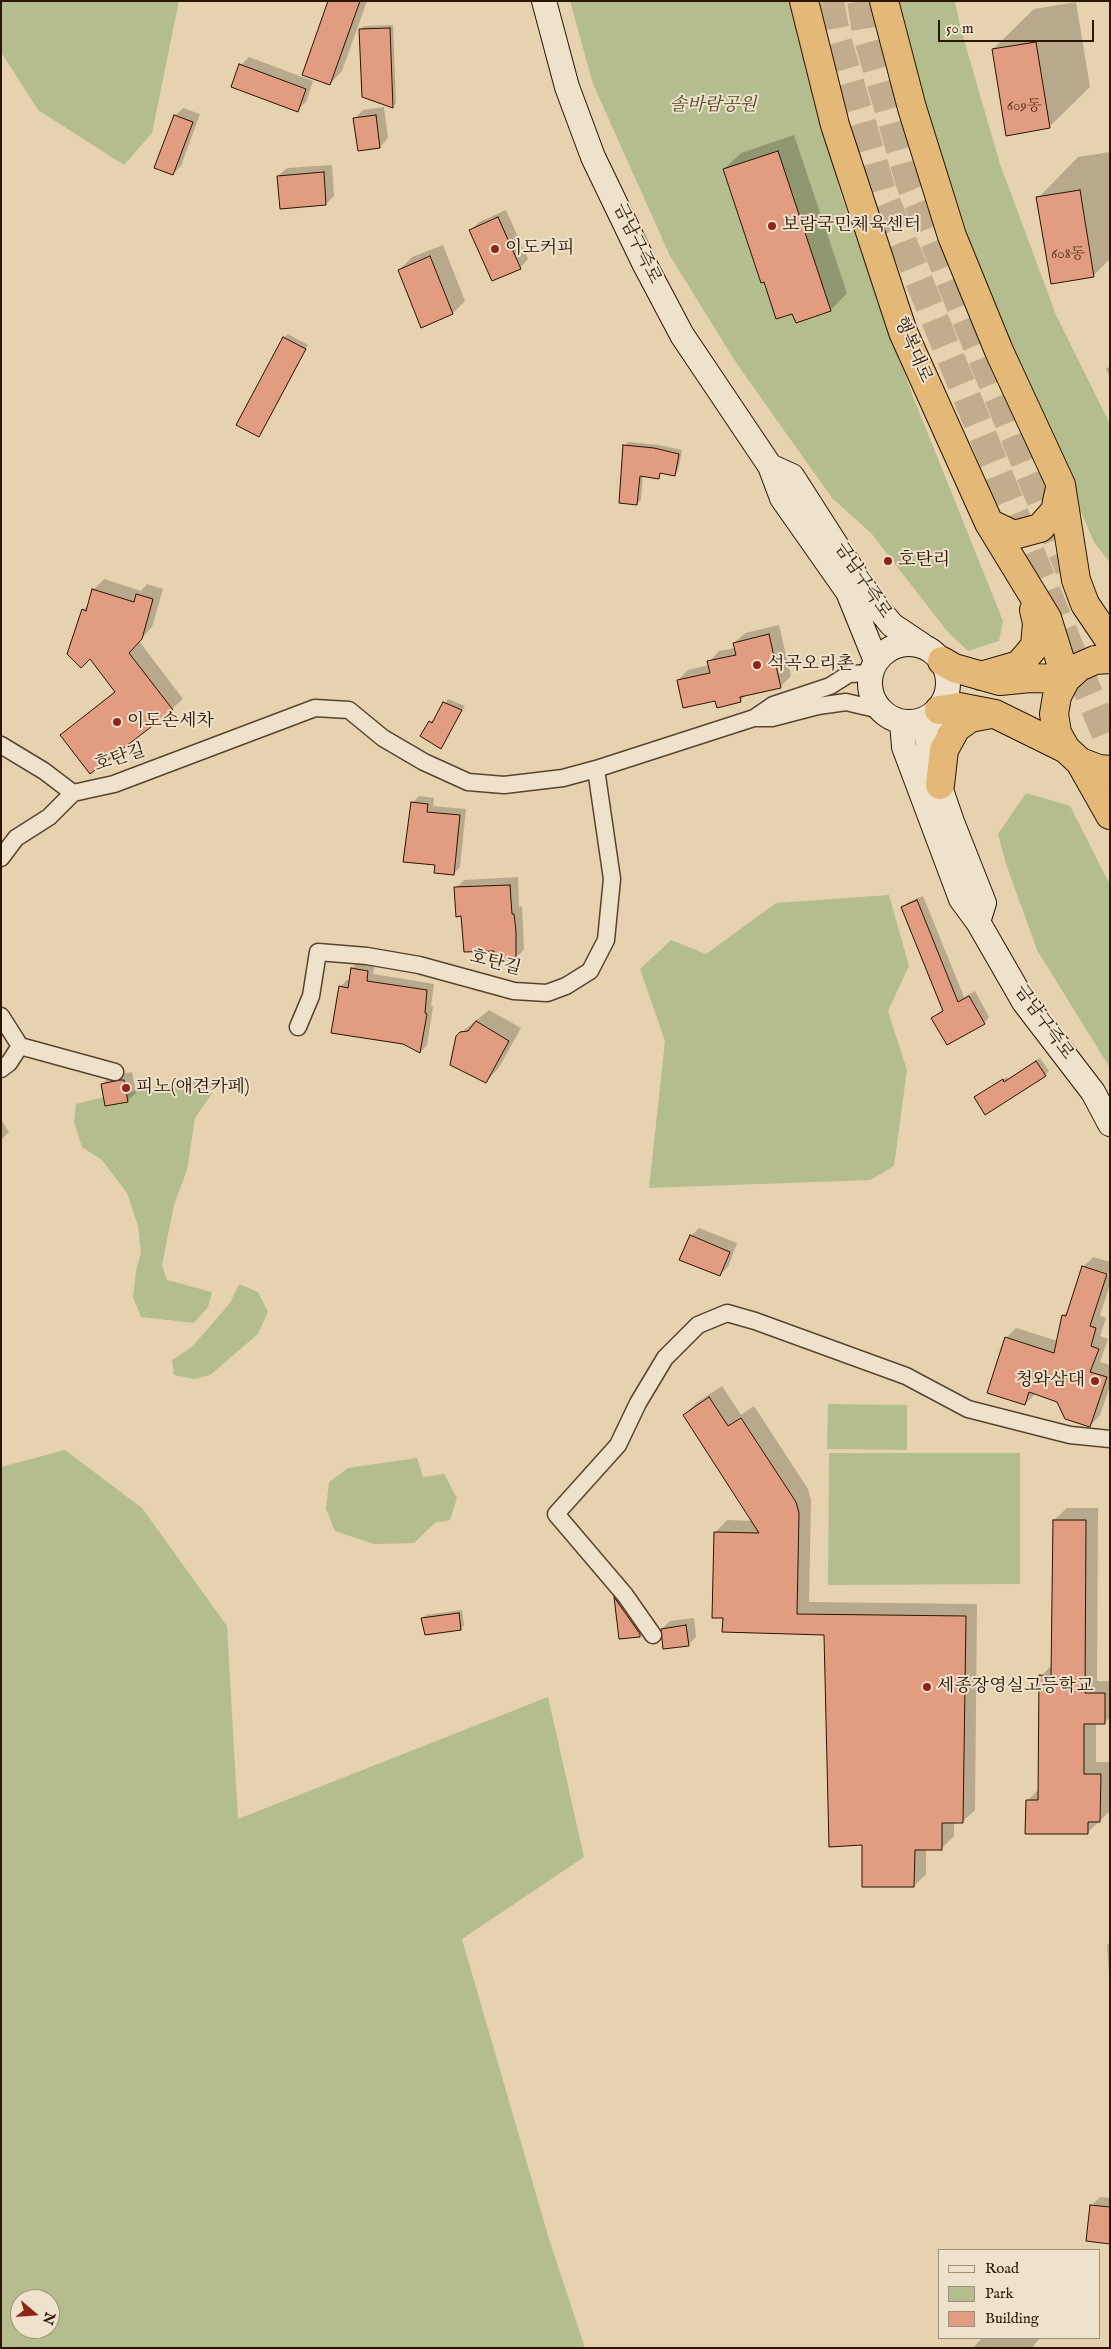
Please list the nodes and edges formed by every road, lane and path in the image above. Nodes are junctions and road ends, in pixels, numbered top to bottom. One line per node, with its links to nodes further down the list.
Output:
1 (544, 1): 4 (main road, 금남구즉로)
2 (804, 1): 6 (highway, 행복대로)
3 (884, 1): 5 (highway)
4 (770, 466): 10 (main road, 금남구즉로); 12 (main road, 금남구즉로)
5 (1061, 484): 6 (highway); 8 (highway); 9 (highway)
6 (989, 524): 7 (highway, 행복대로)
7 (1026, 582): 13 (highway); 14 (highway, 행복대로)
8 (1110, 609)
9 (1110, 641)
10 (932, 653): 12 (main road); 13 (highway); 16 (main road)
11 (1110, 658): 14 (highway)
12 (874, 667): 15 (main road); 18 (street, 호탄길)
13 (981, 676): 14 (highway)
14 (1066, 679): 21 (highway)
15 (880, 710): 18 (street, 호탄길); 19 (main road)
16 (938, 710): 17 (highway); 19 (main road); 24 (main road)
17 (995, 714): 21 (highway); 24 (highway)
18 (754, 718): 22 (street, 호탄길)
19 (902, 722): 28 (main road, 금남구즉로)
20 (1, 745): 25 (street)
21 (1073, 756): 23 (highway); 26 (highway)
22 (596, 769): 25 (street, 호탄길); 30 (street, 호탄길)
23 (1110, 770)
24 (940, 785): 28 (main road)
25 (73, 793): 27 (street)
26 (1110, 815)
27 (1, 858)
28 (978, 922): 34 (main road, 금남구즉로)
29 (1, 1016): 31 (street)
30 (298, 1026)
31 (20, 1046): 32 (street); 33 (street)
32 (1, 1069)
33 (114, 1072)
34 (1110, 1124)
35 (1110, 1439): 36 (street)
36 (653, 1635)

